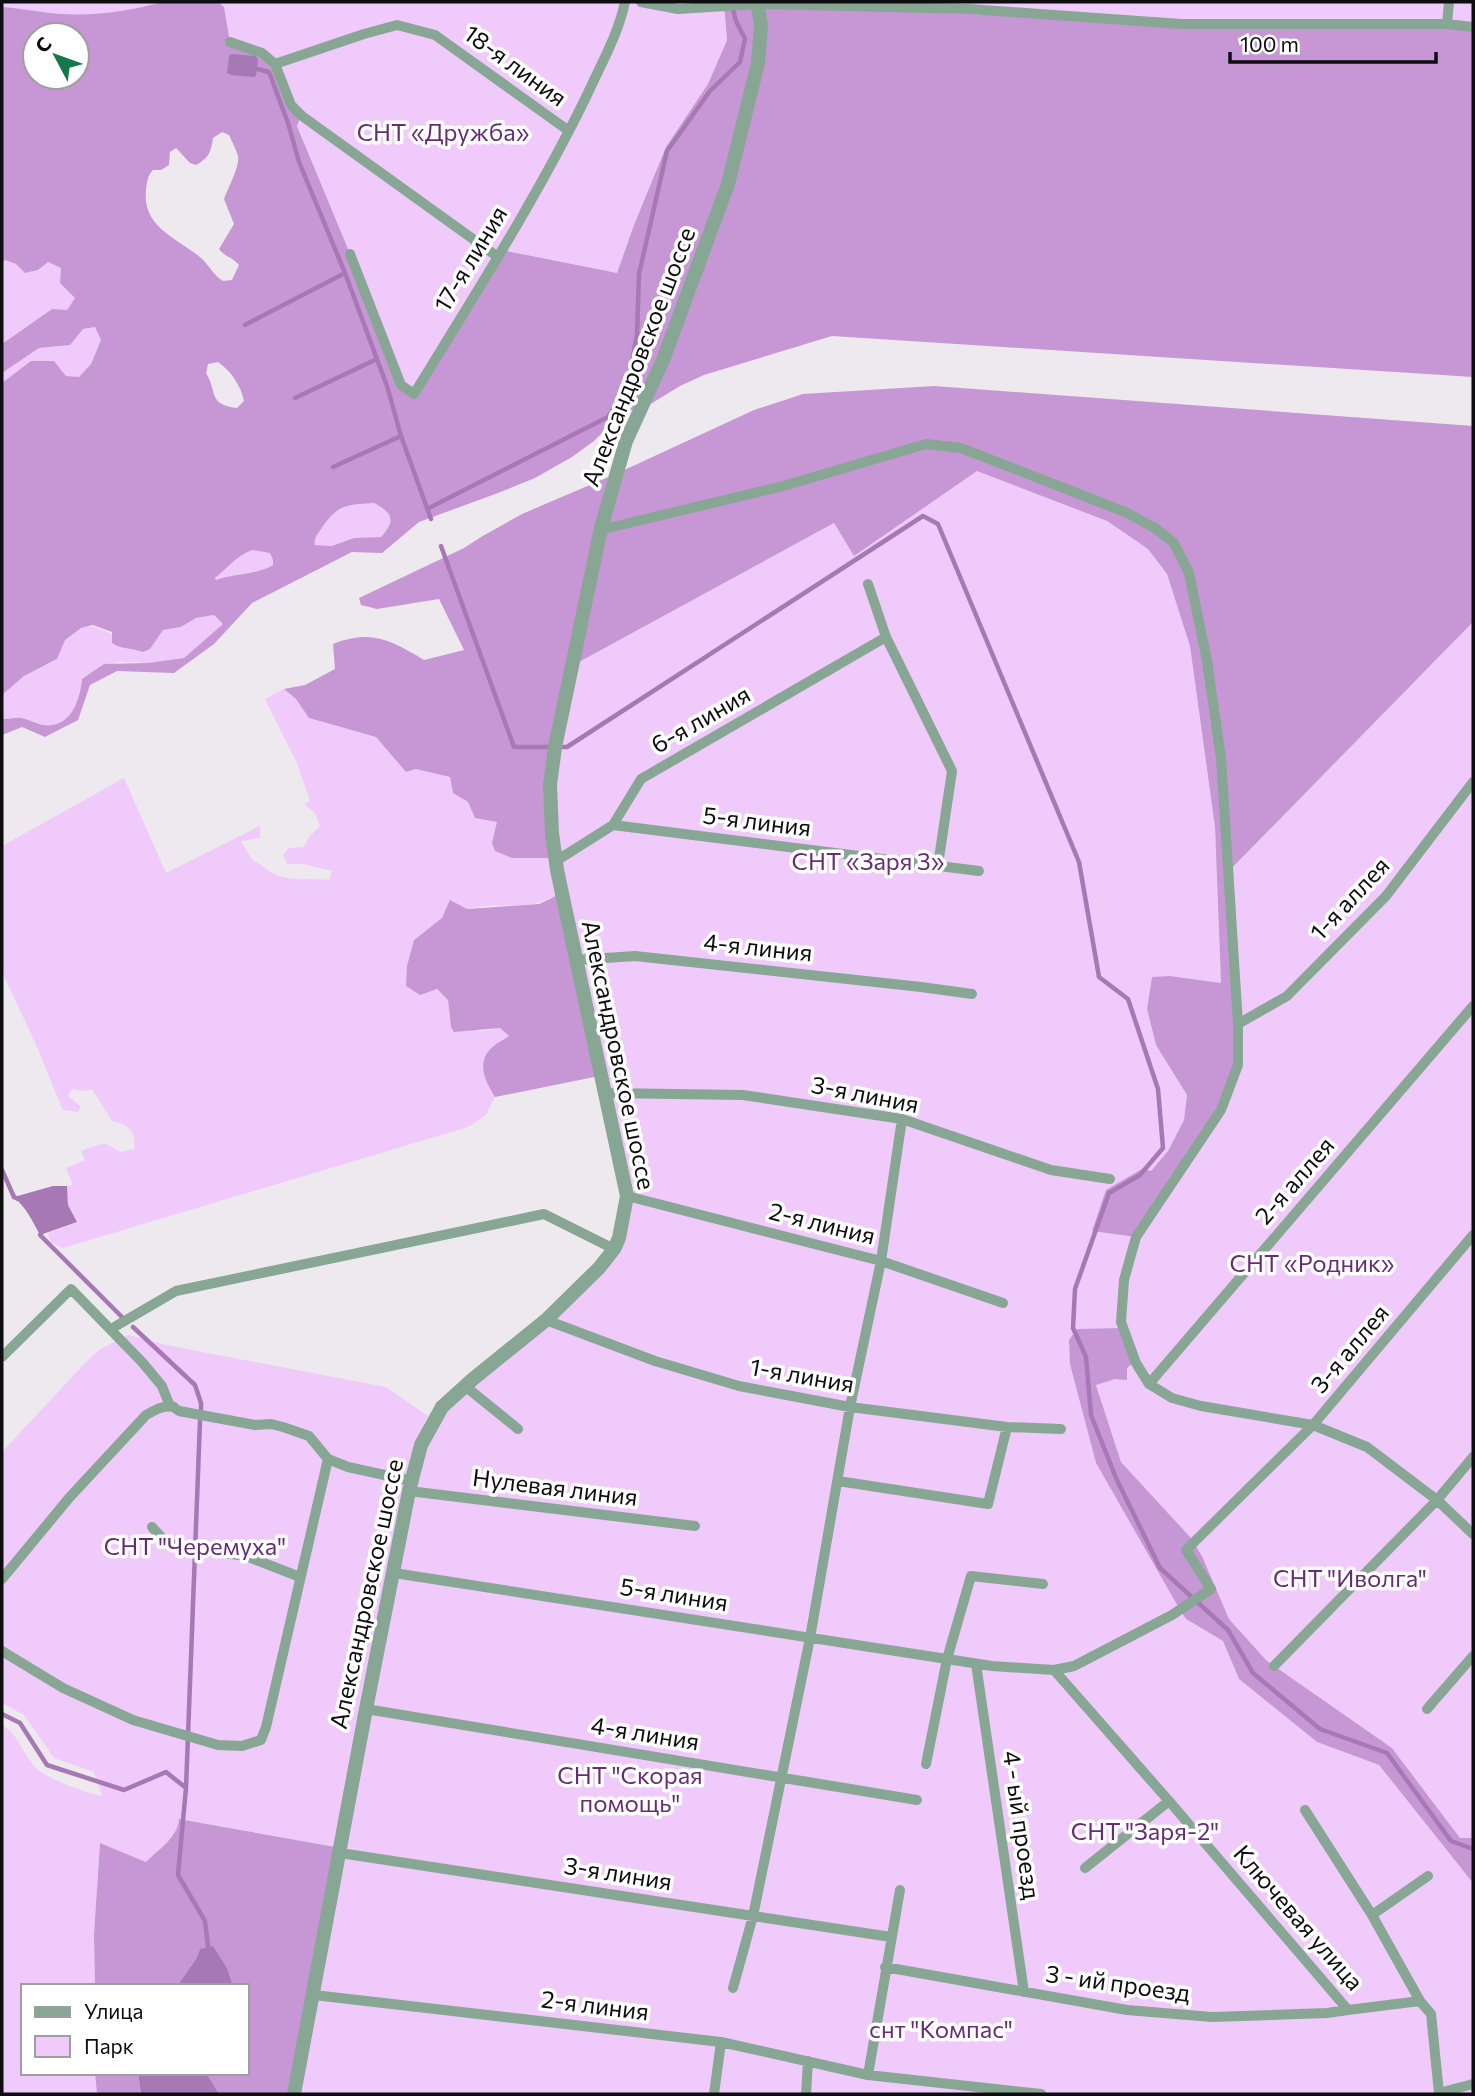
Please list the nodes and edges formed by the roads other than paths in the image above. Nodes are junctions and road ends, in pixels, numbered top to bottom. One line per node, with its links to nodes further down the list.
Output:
1 (625, 2): 11 (street, 17-я линия)
2 (640, 2): 5 (street)
3 (987, 2): 6 (street)
4 (1449, 2): 7 (street)
5 (758, 3): 6 (street); 14 (street, Александровское шоссе)
6 (969, 9): 7 (street)
7 (1447, 24): 8 (street)
8 (1473, 27)
9 (230, 42): 10 (street)
10 (275, 64): 11 (street, 18-я линия); 13 (street)
11 (569, 131): 13 (street, 17-я линия)
12 (350, 254): 13 (street, 17-я линия)
13 (498, 257)
14 (600, 530): 19 (street, Александровское шоссе); 25 (street)
15 (868, 584): 16 (street)
16 (886, 637): 18 (street, 6-я линия); 20 (street)
17 (1473, 782): 25 (street, 1-я аллея)
18 (613, 825): 19 (street, 6-я линия); 20 (street, 5-я линия)
19 (556, 861): 22 (street, Александровское шоссе)
20 (938, 865): 21 (street, 5-я линия)
21 (979, 871)
22 (576, 960): 23 (street, 4-я линия); 26 (street, Александровское шоссе)
23 (972, 994)
24 (1473, 1006): 37 (street, 2-я аллея)
25 (1238, 1024): 37 (street)
26 (605, 1093): 27 (street, 3-я линия); 29 (street, Александровское шоссе)
27 (902, 1119): 28 (street, 3-я линия); 32 (street)
28 (1110, 1179)
29 (627, 1196): 31 (street, Александровское шоссе); 32 (street, 2-я линия)
30 (1473, 1235): 41 (street, 3-я аллея)
31 (614, 1249): 34 (street, Александровское шоссе); 35 (street)
32 (881, 1261): 33 (street, 2-я линия); 40 (street)
33 (1003, 1303)
34 (546, 1320): 38 (street, Александровское шоссе); 40 (street, 1-я линия)
35 (116, 1326)
36 (2, 1357): 39 (street)
37 (1149, 1384): 41 (street)
38 (465, 1386): 43 (street); 48 (street, Александровское шоссе)
39 (174, 1407): 46 (street); 55 (street)
40 (850, 1407): 42 (street, 1-я линия); 47 (street)
41 (1312, 1425): 49 (street); 63 (street)
42 (1007, 1427): 44 (street, 1-я линия); 47 (street)
43 (518, 1429)
44 (1061, 1429)
45 (1473, 1457): 49 (street)
46 (327, 1459): 48 (street, Нулевая линия); 54 (street)
47 (838, 1481): 57 (street)
48 (411, 1486): 50 (street, Нулевая линия); 53 (street, Александровское шоссе)
49 (1437, 1500): 52 (street); 62 (street)
50 (695, 1526)
51 (152, 1527): 54 (street)
52 (1473, 1534)
53 (394, 1573): 57 (street, 5-я линия); 64 (street, Александровское шоссе)
54 (300, 1577): 58 (street)
55 (2, 1579)
56 (1043, 1584): 60 (street)
57 (810, 1638): 60 (street, 5-я линия); 67 (street)
58 (2, 1651)
59 (1473, 1656): 65 (street)
60 (947, 1659): 61 (street, 5-я линия); 66 (street)
61 (976, 1664): 63 (street, 5-я линия); 80 (street, 4 - ый проезд)
62 (1274, 1666)
63 (1054, 1670): 69 (street, Ключевая улица)
64 (366, 1709): 67 (street, 4-я линия); 71 (street, Александровское шоссе)
65 (1427, 1709)
66 (926, 1764)
67 (782, 1778): 68 (street, 4-я линия); 76 (street)
68 (917, 1800)
69 (1170, 1801): 72 (street); 83 (street, Ключевая улица)
70 (1305, 1810): 75 (street)
71 (340, 1853): 76 (street, 3-я линия); 81 (street, Александровское шоссе)
72 (1085, 1868)
73 (1428, 1876): 75 (street)
74 (900, 1890): 77 (street)
75 (1372, 1915): 82 (street)
76 (754, 1916): 77 (street, 3-я линия); 79 (street)
77 (891, 1937): 78 (street)
78 (885, 1967): 80 (street, 3 - ий проезд); 86 (street)
79 (733, 1988)
80 (1024, 1992): 83 (street, 3 - ий проезд)
81 (314, 1995): 84 (street, 2-я линия); 89 (street, Александровское шоссе)
82 (1420, 2001): 83 (street, Ключевая улица); 93 (street)
83 (1348, 2010)
84 (721, 2042): 85 (street, 2-я линия); 90 (street)
85 (808, 2061): 86 (street, 2-я линия); 91 (street)
86 (868, 2075): 88 (street, 2-я линия)
87 (1473, 2084): 93 (street)
88 (986, 2091): 92 (street, 2-я линия)
89 (294, 2094)
90 (713, 2094)
91 (806, 2094)
92 (1041, 2094)
93 (1436, 2094)

